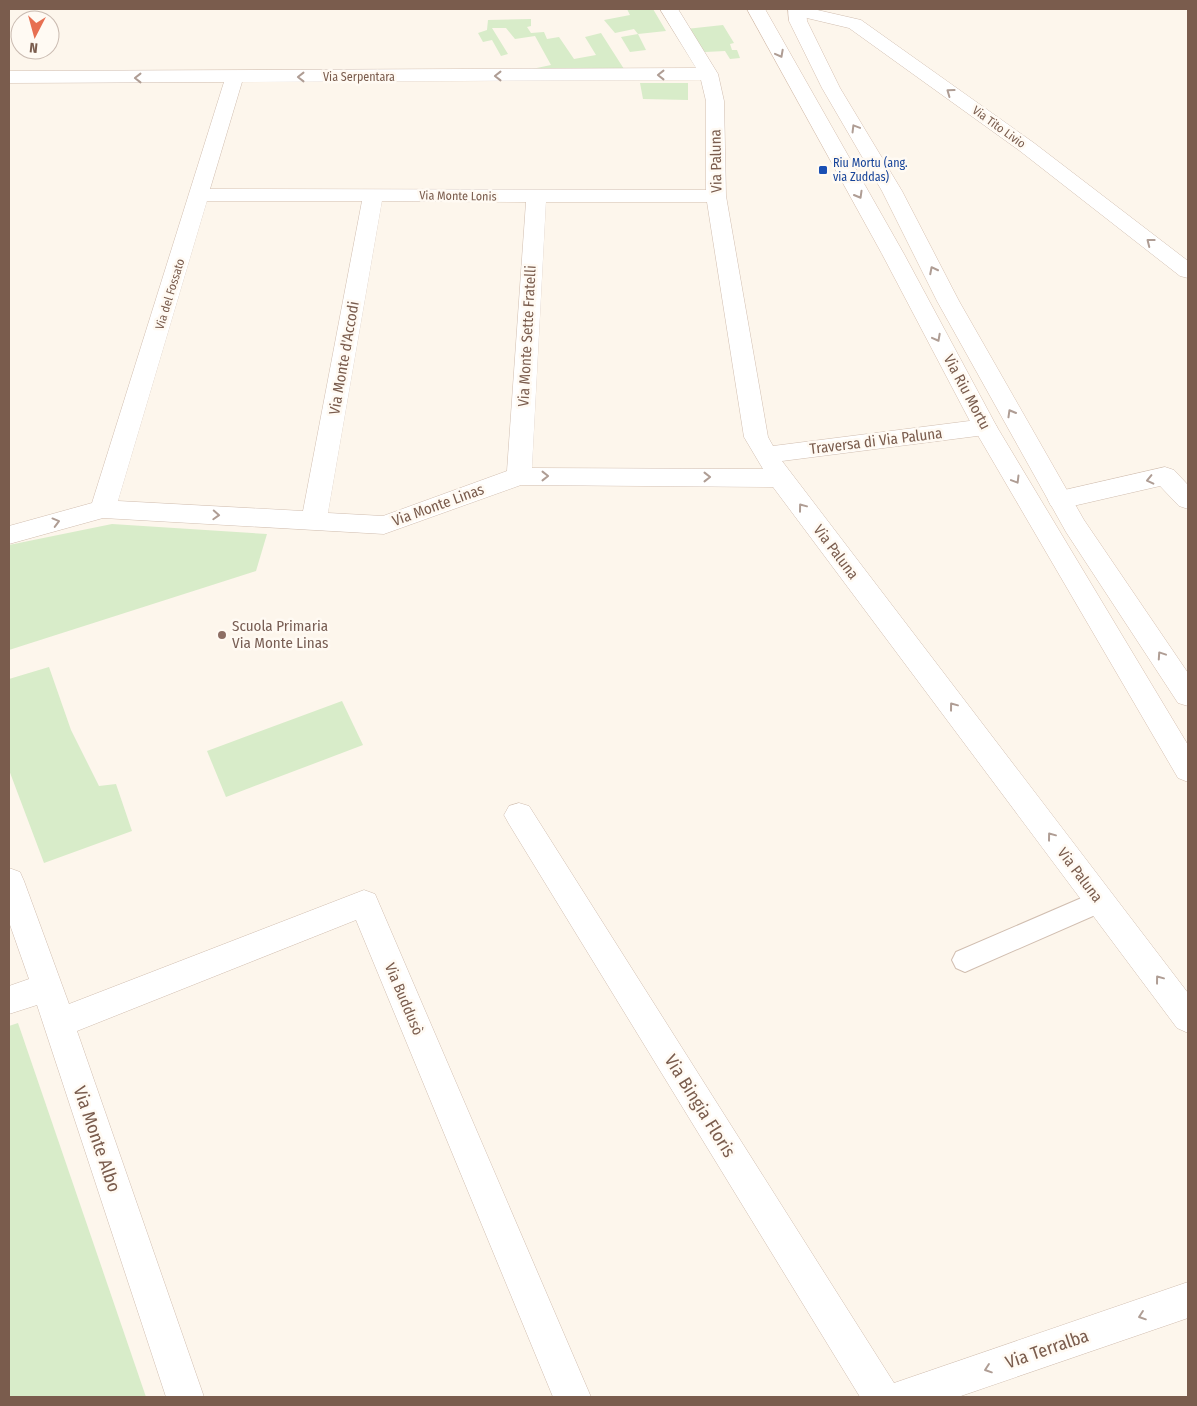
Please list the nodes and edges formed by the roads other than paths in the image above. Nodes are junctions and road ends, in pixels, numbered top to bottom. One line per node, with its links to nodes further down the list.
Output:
1 (669, 9): 4 (street, Via Paluna)
2 (756, 9): 12 (street, Via Riu Mortu, one-way to 12)
3 (796, 9): 11 (street, Via Tito Livio, one-way to 3); 16 (street, Via Riu Mortu, one-way to 3)
4 (709, 74): 6 (street, Via Serpentara, one-way to 6); 9 (street, Via Paluna)
5 (9, 77): 6 (street, Via Serpentara, one-way to 5)
6 (234, 78): 7 (street, Via del Fossato)
7 (200, 195): 8 (street, Via Monte Lonis); 18 (street, Via del Fossato)
8 (373, 195): 10 (street, Via Monte Lonis); 19 (street, Via Monte d'Accodi)
9 (716, 196): 10 (street, Via Monte Lonis); 13 (street, Via Paluna)
10 (536, 197): 14 (street, Via Monte Sette Fratelli)
11 (1188, 272)
12 (985, 427): 13 (street, Traversa di Via Paluna); 22 (street, Via Riu Mortu, one-way to 22)
13 (766, 455): 15 (street, Via Paluna)
14 (519, 476): 15 (street, Via Monte Linas, one-way to 15); 19 (street, Via Monte Linas)
15 (780, 478): 25 (street, Via Paluna, one-way to 15)
16 (1060, 500): 17 (street, one-way to 16); 21 (street, Via Riu Mortu, one-way to 16)
17 (1188, 500)
18 (103, 510): 19 (street, Via Monte Linas, one-way to 19); 20 (street, Via Monte Linas, one-way to 18)
19 (314, 520)
20 (9, 535)
21 (1188, 695)
22 (1188, 770)
23 (519, 815): 34 (street, Via Bingia Floris)
24 (9, 880): 27 (street, Via Monte Albo)
25 (1100, 901): 26 (lane); 29 (street, Via Paluna, one-way to 25)
26 (965, 960)
27 (48, 987): 28 (street); 30 (street, Via Monte Albo)
28 (9, 1000)
29 (1188, 1018)
30 (58, 1023): 32 (street, Via Monte Albo); 33 (street, Via Buddusò)
31 (1188, 1300): 35 (street, Via Terralba, one-way to 35)
32 (185, 1397)
33 (572, 1397)
34 (881, 1397)
35 (905, 1397)

